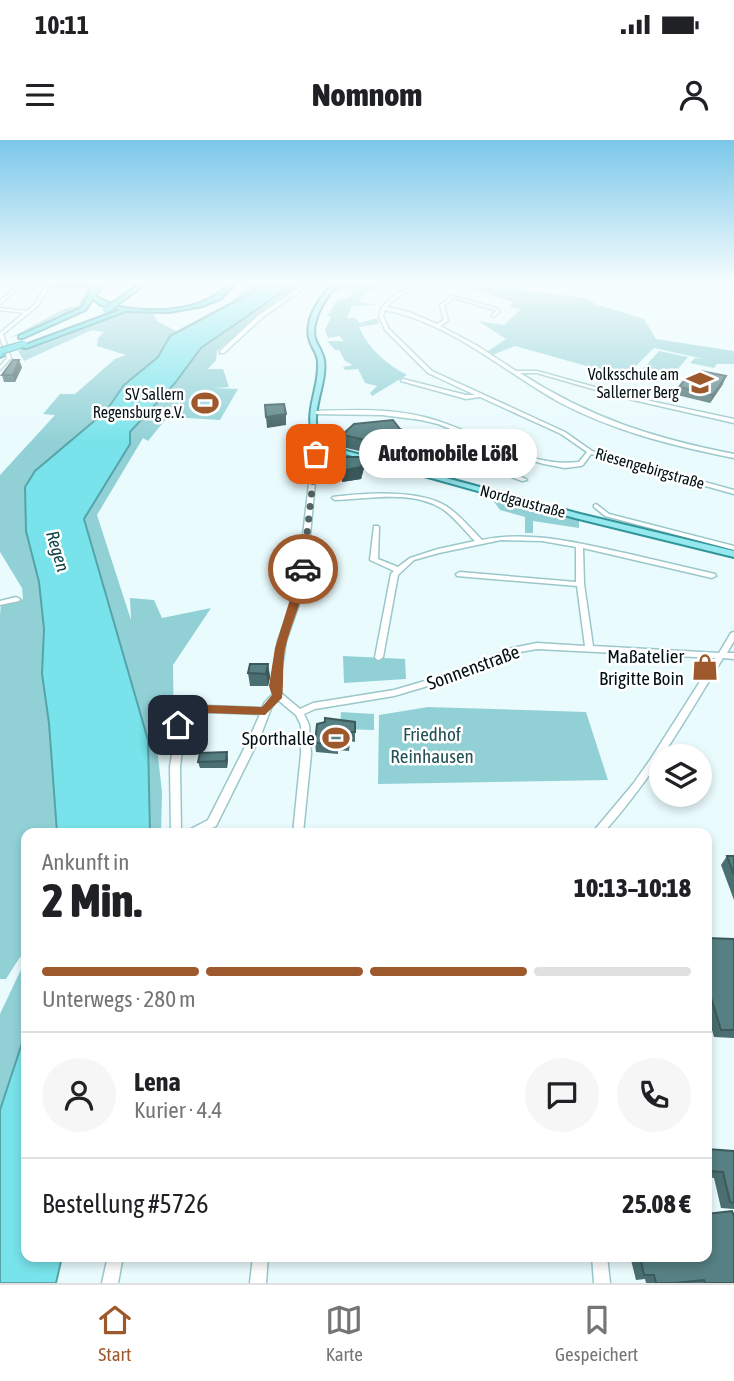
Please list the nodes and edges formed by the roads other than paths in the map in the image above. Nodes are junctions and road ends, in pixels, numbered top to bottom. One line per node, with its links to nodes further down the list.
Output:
1 (1, 336): 13 (street)
2 (33, 336): 10 (highway)
3 (36, 336): 10 (highway)
4 (37, 336): 10 (highway, bridge)
5 (40, 336): 10 (highway)
6 (239, 336): 12 (street)
7 (312, 336): 17 (main road)
8 (393, 336): 16 (street, Riesengebirgstraße)
9 (453, 336): 14 (street)
10 (23, 342): 11 (highway, bridge)
11 (1, 351)
12 (222, 352)
13 (0, 369)
14 (513, 372): 19 (street); 25 (street)
15 (402, 380): 16 (street)
16 (480, 395): 23 (street, Riesengebirgstraße)
17 (315, 413): 18 (street); 21 (main road)
18 (393, 414): 20 (street); 23 (street)
19 (734, 421)
20 (395, 425)
21 (316, 441): 24 (main road, Nordgaustraße); 26 (street)
22 (421, 442): 27 (street)
23 (590, 452): 28 (street, Riesengebirgstraße)
24 (340, 454): 26 (street); 35 (main road, Nordgaustraße)
25 (734, 456)
26 (316, 462): 47 (street)
27 (524, 480)
28 (734, 492)
29 (335, 498): 32 (street)
30 (596, 506): 34 (street)
31 (376, 527): 36 (street)
32 (479, 541): 33 (street); 36 (street)
33 (579, 545): 38 (street); 39 (street)
34 (734, 548)
35 (734, 554)
36 (398, 570): 46 (street)
37 (460, 574): 39 (street)
38 (712, 576)
39 (580, 584): 43 (street)
40 (16, 599): 41 (street)
41 (0, 603)
42 (734, 635): 44 (street)
43 (589, 648): 44 (street, Sonnenstraße); 49 (street, Sonnenstraße)
44 (721, 655): 45 (street, Sonnenstraße); 53 (street)
45 (734, 656)
46 (379, 657)
47 (278, 695): 48 (street); 49 (street)
48 (265, 711): 50 (street); 51 (street)
49 (299, 713): 52 (street)
50 (176, 828)
51 (202, 828)
52 (298, 828)
53 (602, 828)
54 (115, 1262): 57 (street)
55 (260, 1262): 58 (street)
56 (600, 1262): 59 (street)
57 (110, 1283)
58 (258, 1283)
59 (602, 1283)

